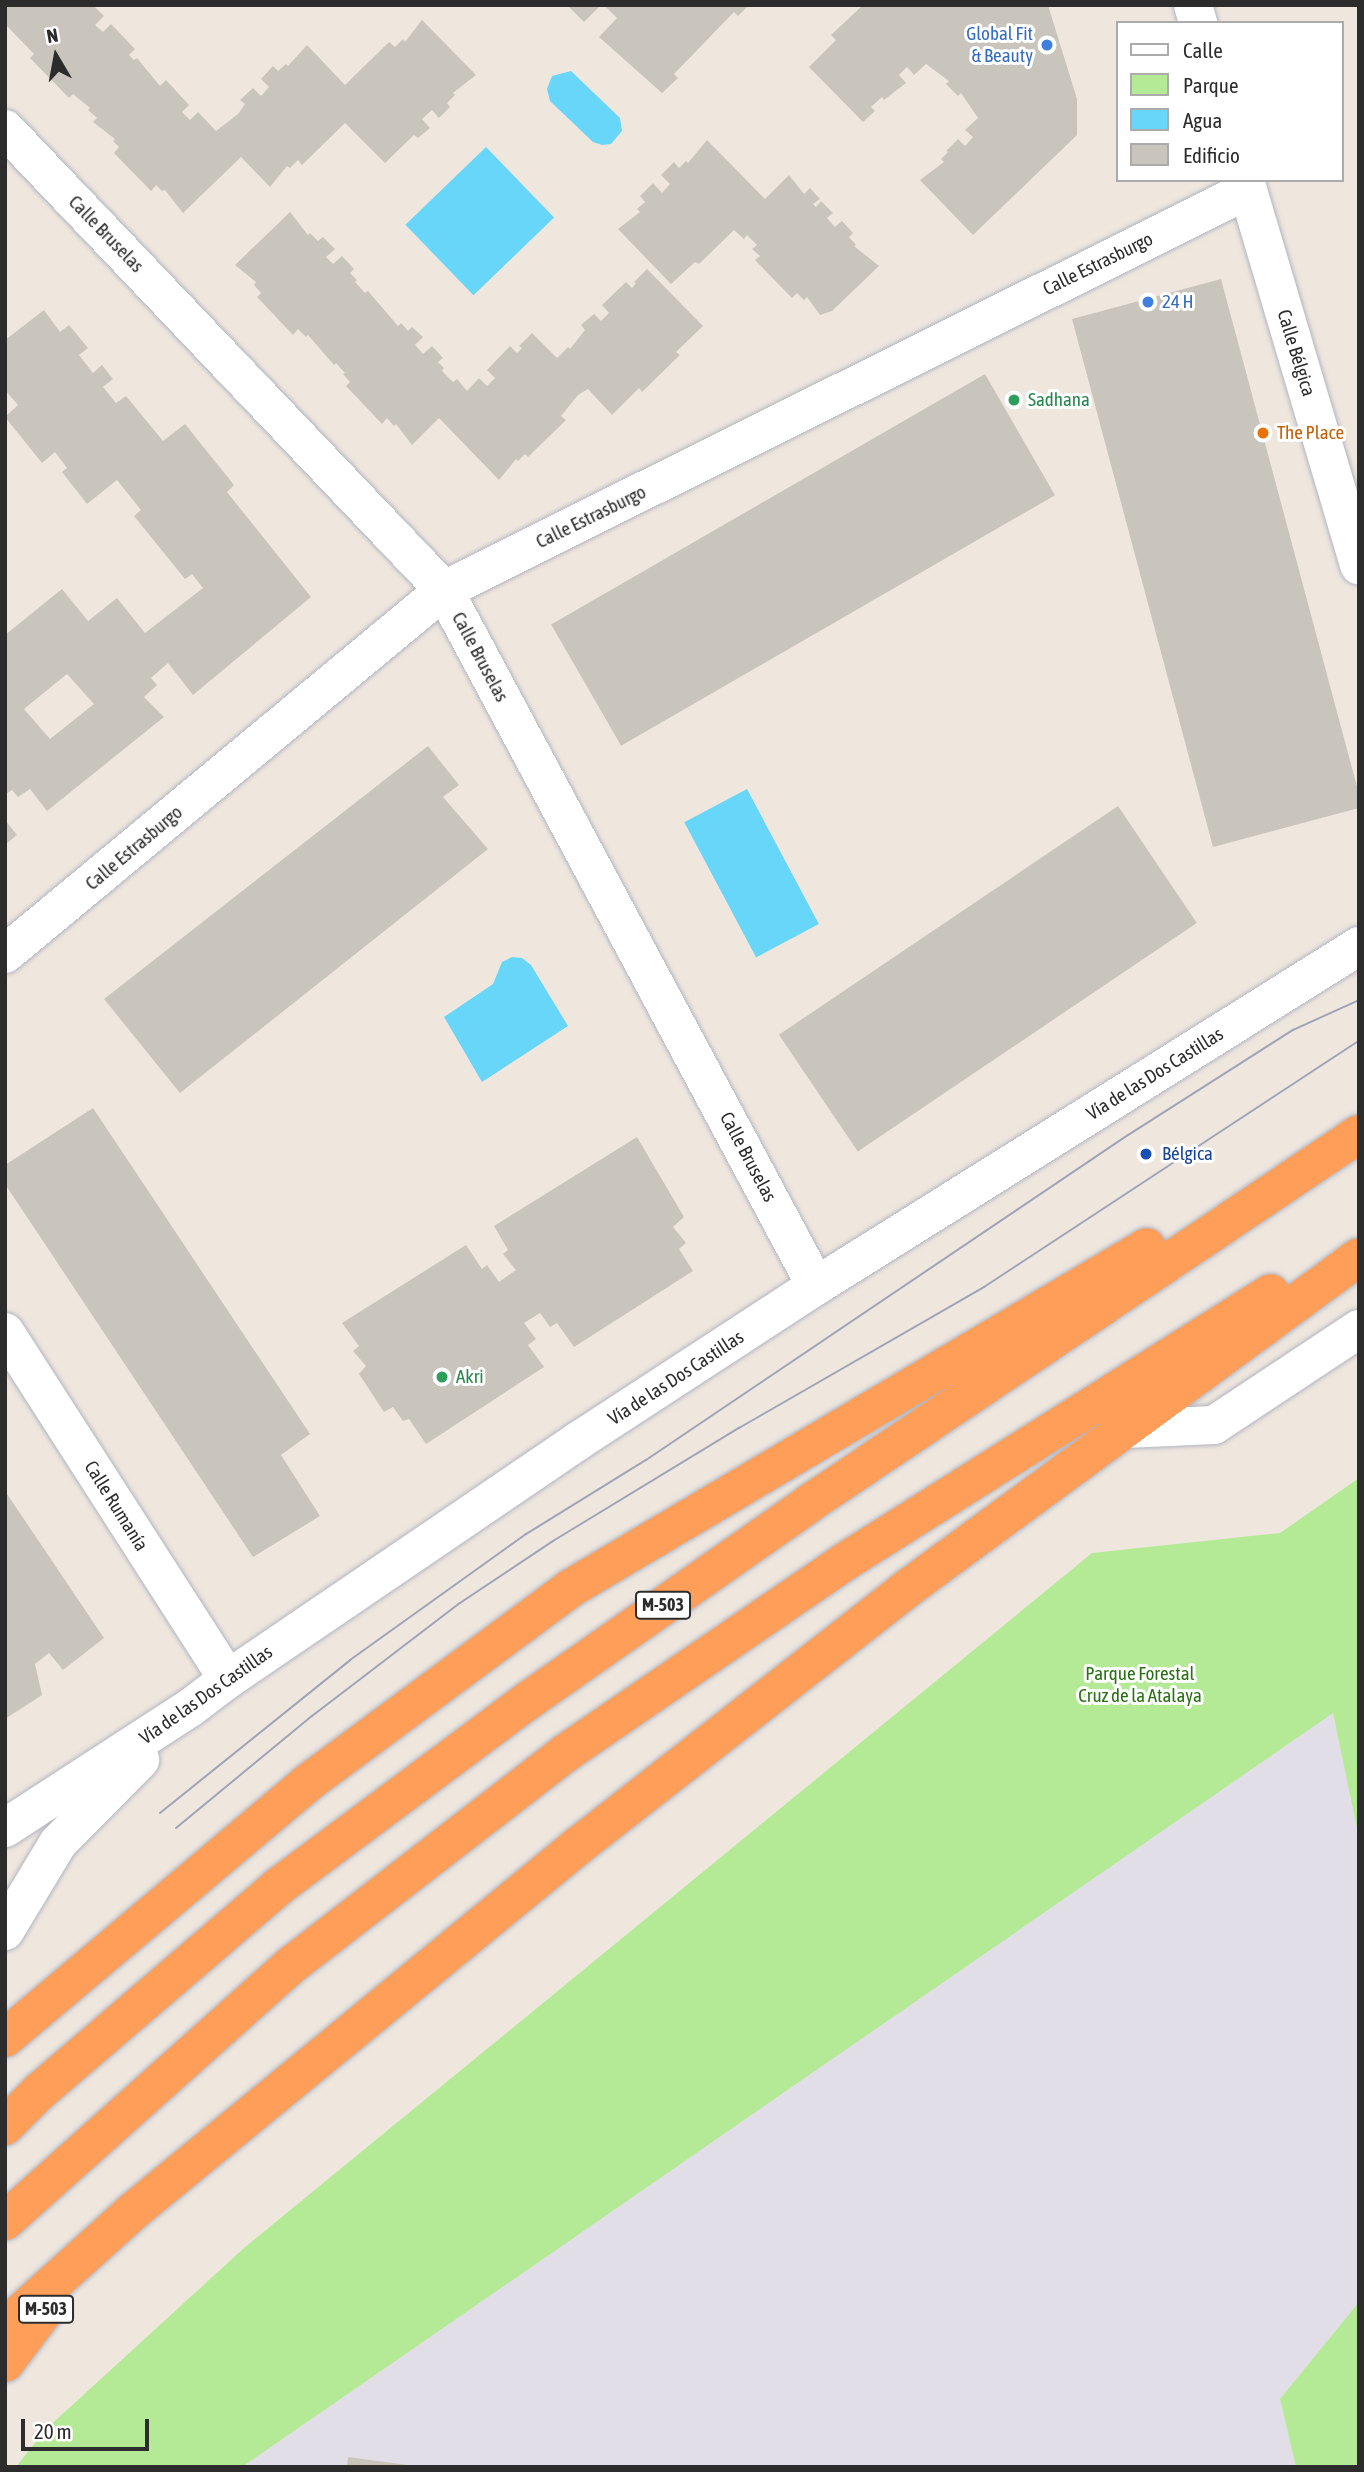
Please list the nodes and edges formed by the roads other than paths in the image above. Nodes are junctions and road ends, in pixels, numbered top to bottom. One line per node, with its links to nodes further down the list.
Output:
1 (5, 129): 4 (street, Calle Bruselas)
2 (1246, 185): 3 (street, Calle Bélgica); 4 (street, Calle Estrasburgo)
3 (1359, 566)
4 (444, 590): 6 (street, Calle Estrasburgo); 11 (street, Calle Bruselas)
5 (1359, 946): 11 (street, Vía de las Dos Castillas)
6 (5, 954)
7 (1359, 1119): 19 (highway)
8 (1359, 1134): 20 (highway, M-503)
9 (1359, 1237): 21 (highway)
10 (1359, 1257): 14 (highway, M-503)
11 (816, 1286): 15 (street, Vía de las Dos Castillas)
12 (1359, 1329): 14 (street)
13 (5, 1332): 15 (street, Calle Rumanía)
14 (1125, 1429): 22 (highway, M-503)
15 (228, 1679): 16 (street, Vía de las Dos Castillas)
16 (190, 1708): 17 (street, Vía de las Dos Castillas); 18 (street)
17 (5, 1828)
18 (5, 1931)
19 (5, 2038)
20 (5, 2126)
21 (5, 2221)
22 (86, 2255): 23 (highway, M-503); 24 (highway, M-503)
23 (5, 2327)
24 (5, 2363)

